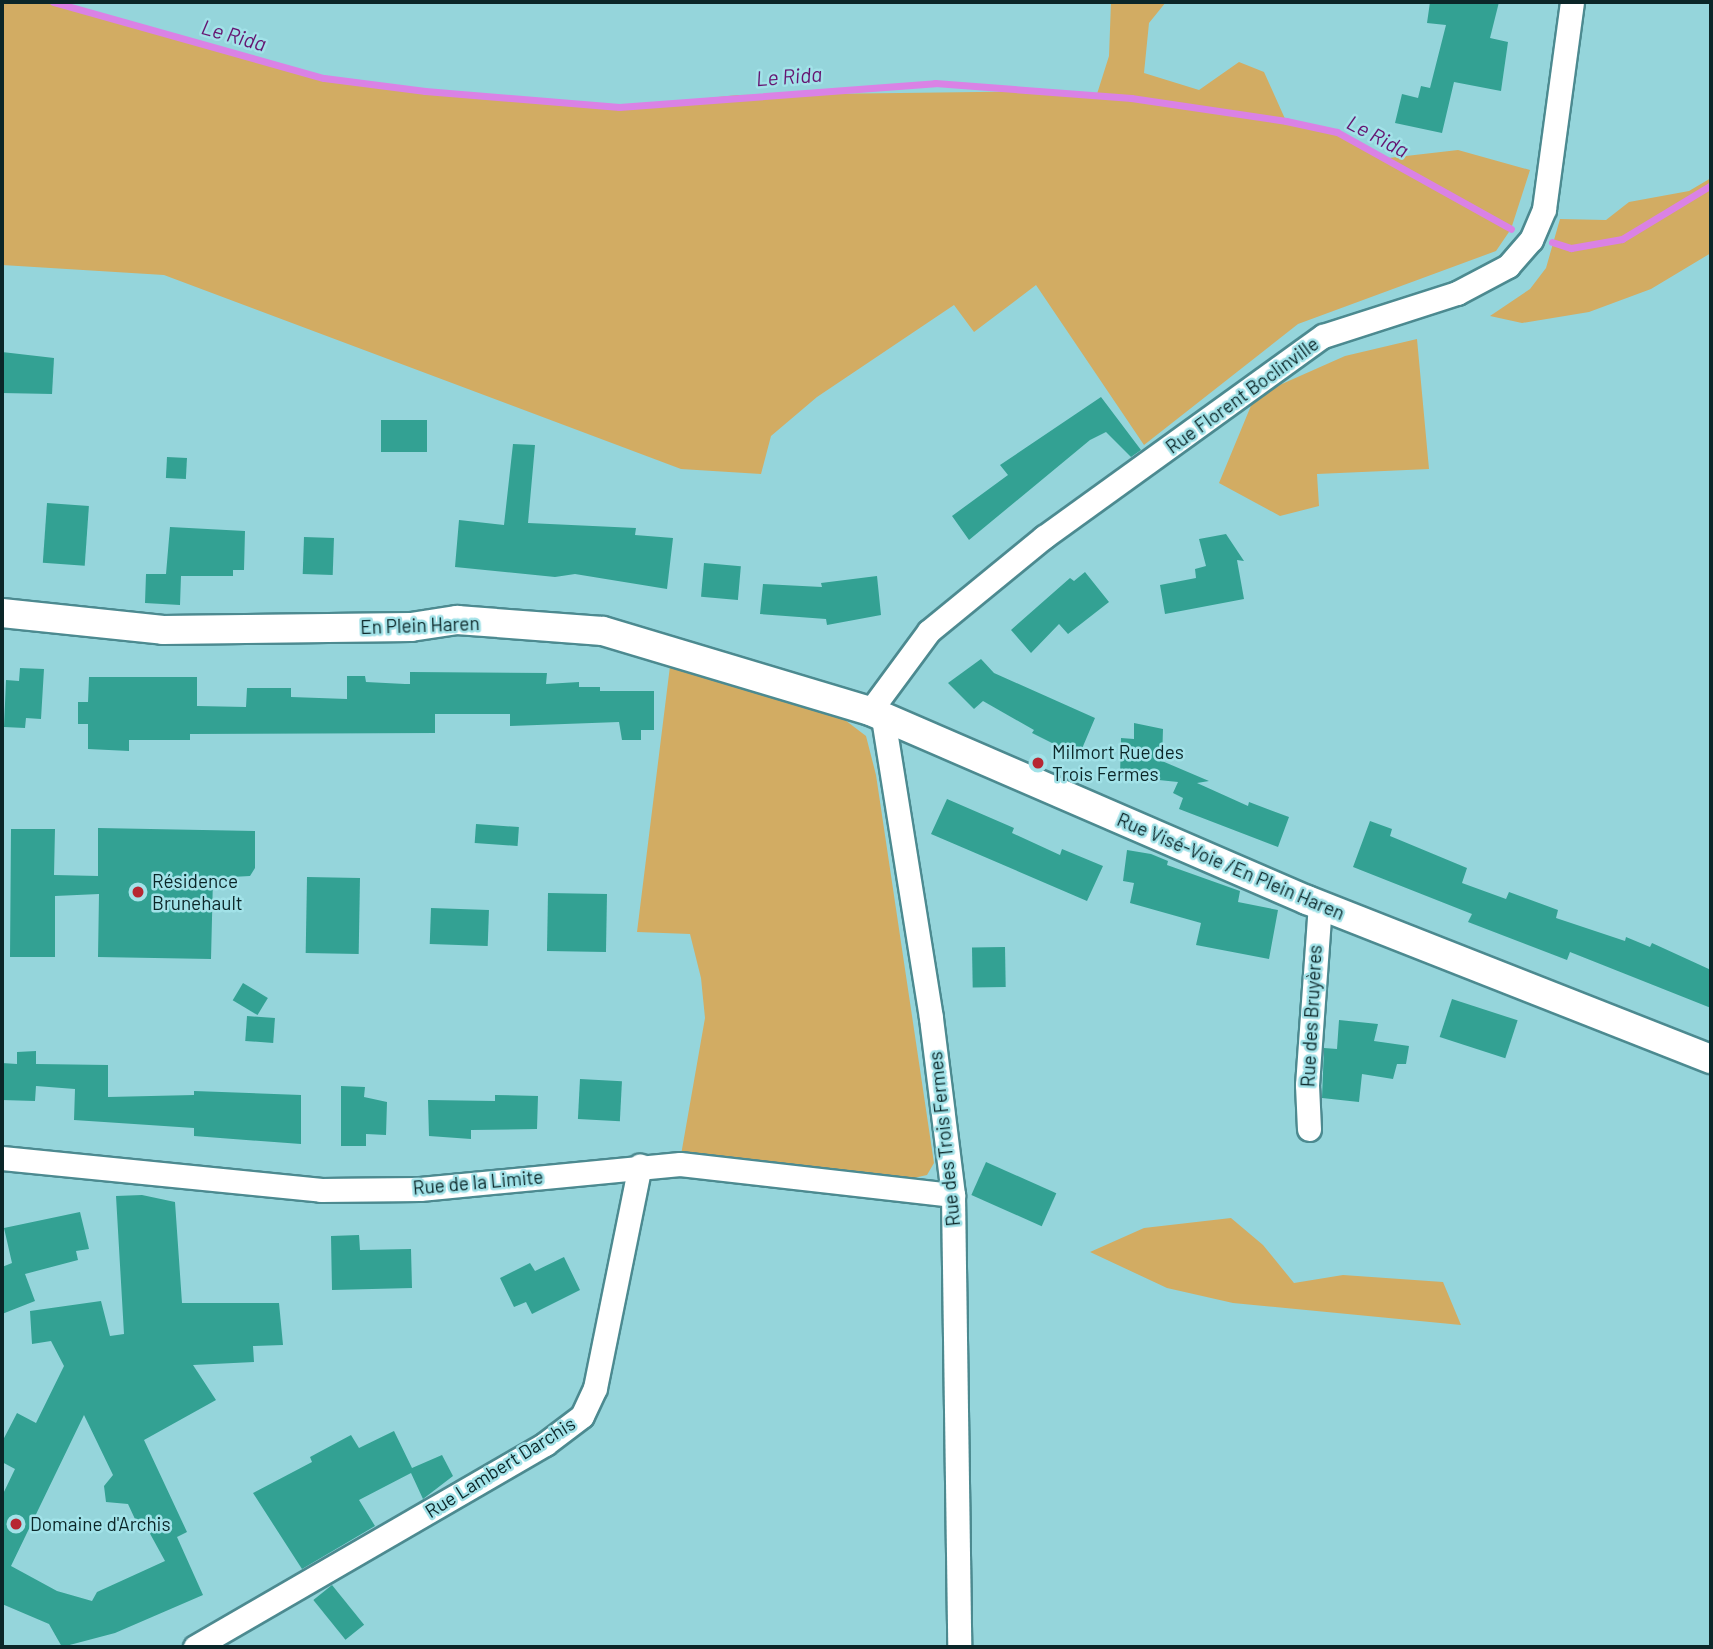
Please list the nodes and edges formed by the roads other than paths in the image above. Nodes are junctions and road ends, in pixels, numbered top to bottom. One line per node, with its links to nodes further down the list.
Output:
1 (1573, 2): 3 (street, Rue Florent Boclinville)
2 (2, 613): 3 (street, En Plein Haren)
3 (876, 715): 4 (street, Rue Visé-Voie /En Plein Haren); 9 (street, Rue des Trois Fermes)
4 (1320, 905): 5 (street, Rue Visé-Voie /En Plein Haren); 6 (street, Rue des Bruyères)
5 (1711, 1059)
6 (1309, 1129)
7 (2, 1158): 8 (street, Rue de la Limite)
8 (640, 1165): 9 (street, Rue de la Limite); 10 (street, Rue Lambert Darchis)
9 (953, 1195): 11 (street, Rue des Trois Fermes)
10 (195, 1647)
11 (958, 1647)

